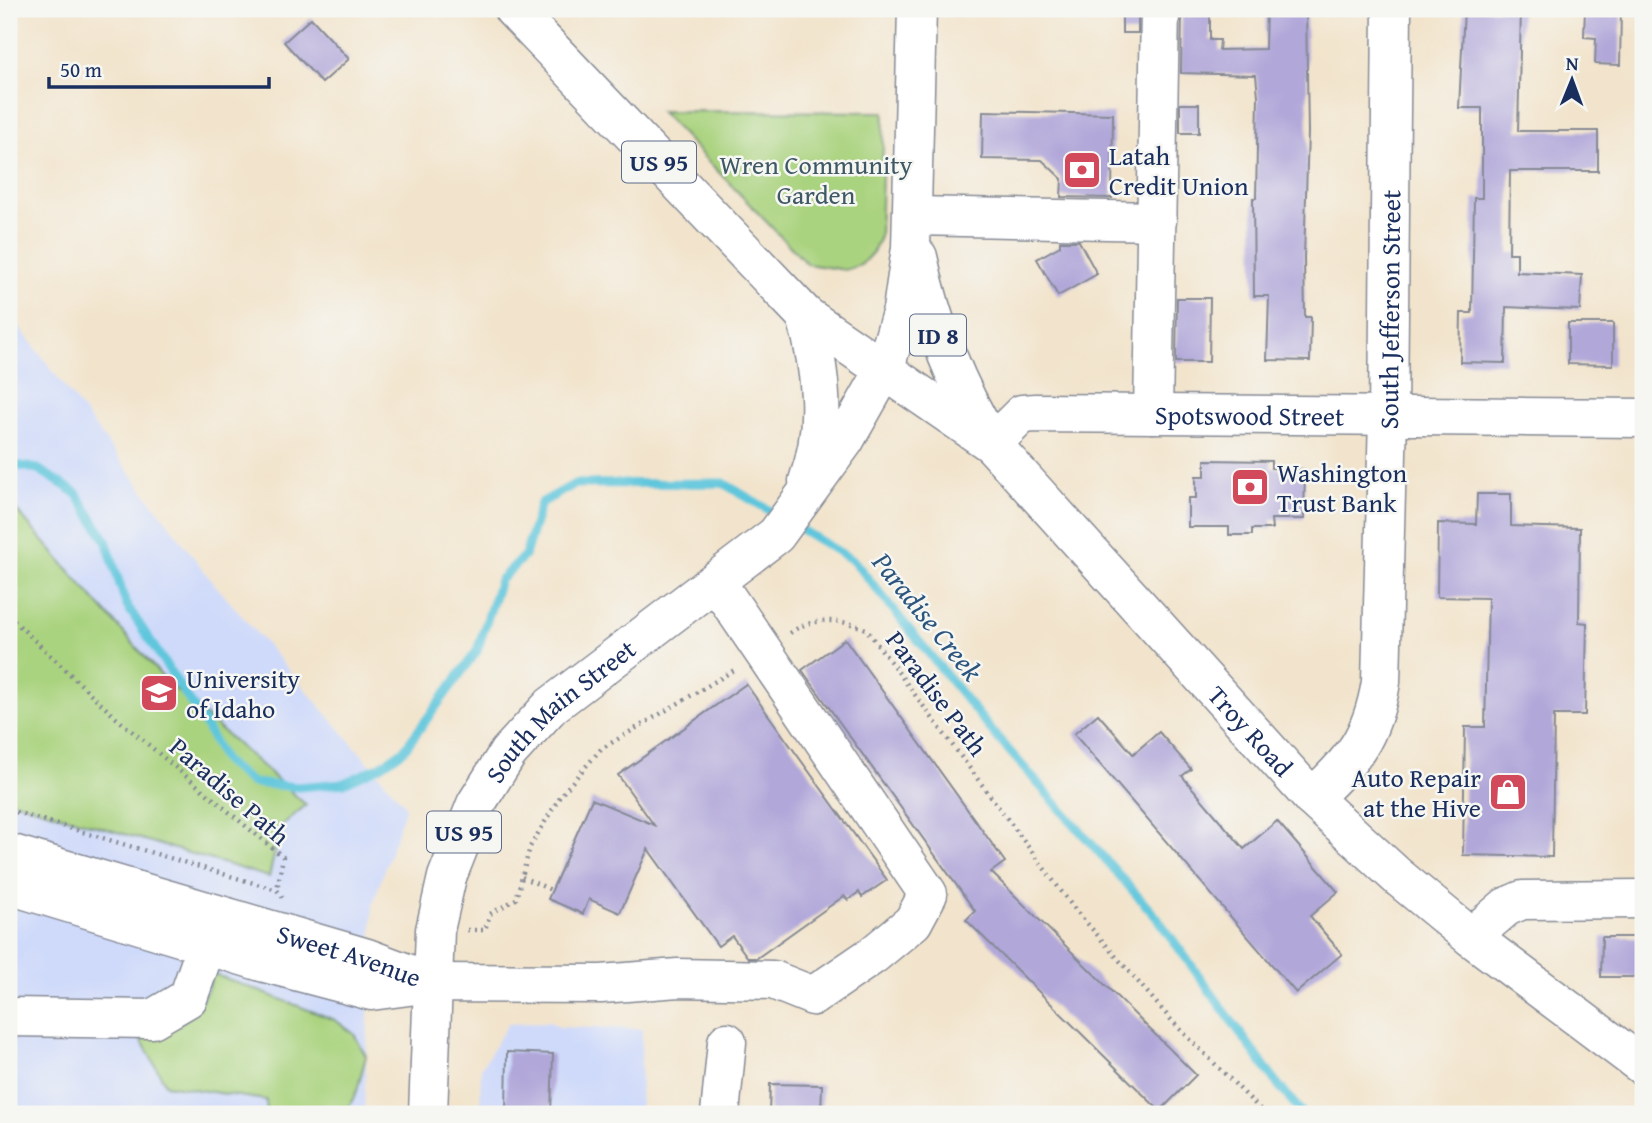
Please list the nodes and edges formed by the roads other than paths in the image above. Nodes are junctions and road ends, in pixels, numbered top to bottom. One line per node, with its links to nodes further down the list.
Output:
1 (513, 9): 7 (main road, South Main Street / US 95)
2 (917, 9): 5 (main road, US 95)
3 (1160, 9): 6 (main road)
4 (1392, 9): 10 (main road, South Jefferson Street)
5 (913, 216): 6 (main road); 8 (main road, US 95); 12 (main road, ID 8)
6 (1157, 220): 9 (main road)
7 (806, 316): 8 (main road, South Main Street / ID 8); 13 (main road, South Main Street / US 95)
8 (884, 371): 12 (main road, Troy Road / ID 8); 13 (main road, South Main Street / US 95)
9 (1153, 414): 10 (main road, Spotswood Street); 12 (main road, Spotswood Street)
10 (1388, 416): 11 (main road, Spotswood Street); 15 (main road, South Jefferson Street)
11 (1643, 418)
12 (992, 444): 15 (main road, Troy Road / ID 8)
13 (799, 504): 14 (main road, South Main Street / US 95)
14 (716, 582): 21 (main road, South Main Street / US 95); 21 (main road)
15 (1312, 798): 19 (main road, Troy Road / ID 8)
16 (9, 853): 21 (main road, Sweet Avenue)
17 (9, 885): 20 (main road, Sweet Avenue)
18 (1643, 899): 19 (main road)
19 (1471, 937): 24 (main road, Troy Road / ID 8)
20 (207, 944): 21 (main road, Sweet Avenue); 22 (main road)
21 (431, 983): 25 (main road, South Main Street / US 95)
22 (9, 1017)
23 (727, 1042): 26 (main road)
24 (1643, 1066)
25 (428, 1114)
26 (720, 1114)

